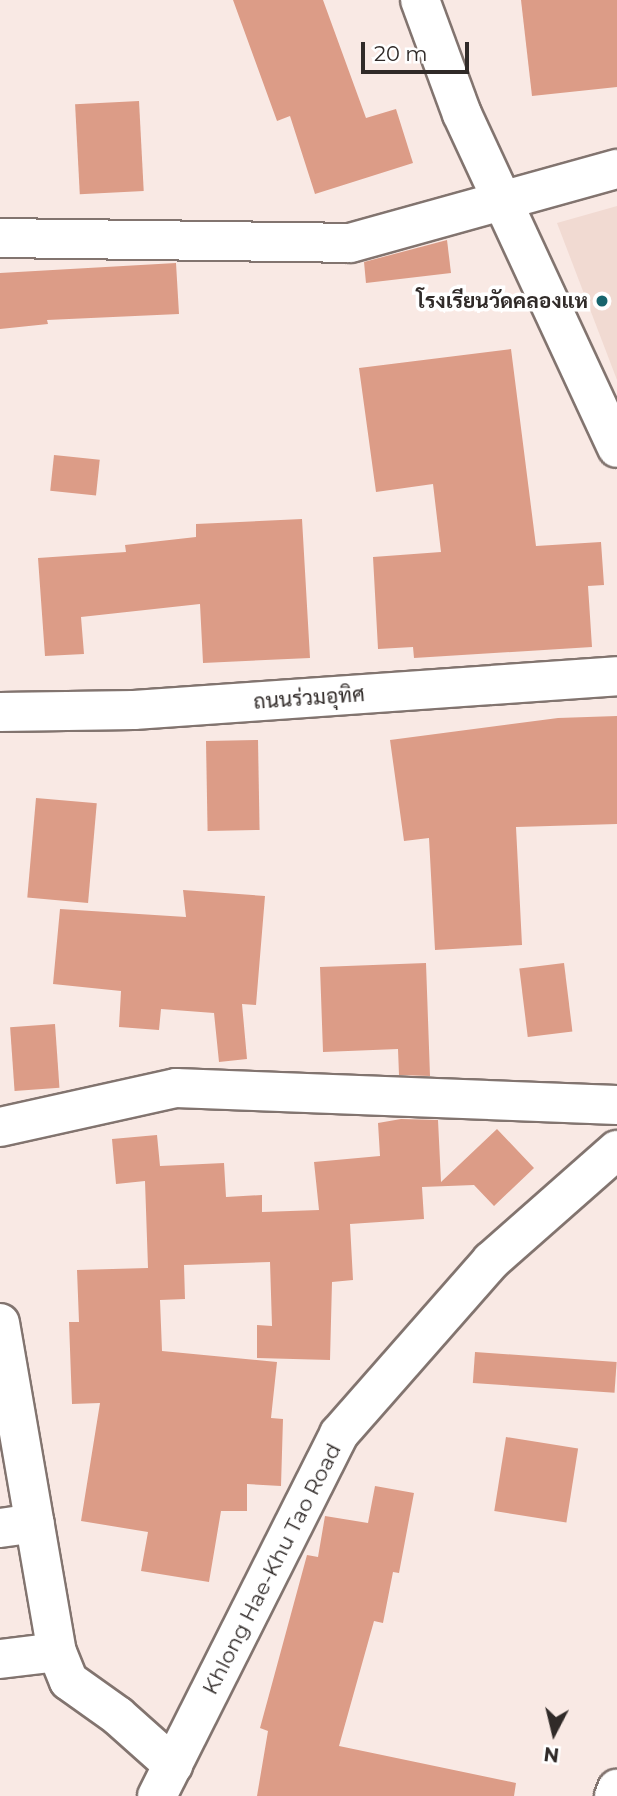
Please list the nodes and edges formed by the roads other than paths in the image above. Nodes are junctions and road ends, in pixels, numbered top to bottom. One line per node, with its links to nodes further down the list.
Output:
1 (420, 0): 3 (street)
2 (617, 169): 3 (street)
3 (500, 201): 4 (street); 5 (street)
4 (0, 238)
5 (617, 448)
6 (617, 676): 7 (street, ถนนร่วมอุทิศ)
7 (0, 712)
8 (617, 1105): 9 (street)
9 (0, 1127)
10 (617, 1150): 16 (street, Khlong Hae-Khu Tao Road)
11 (0, 1323): 12 (street)
12 (7, 1424): 13 (street)
13 (18, 1526): 14 (street)
14 (57, 1652): 15 (street); 16 (street)
15 (0, 1659)
16 (165, 1780)
17 (617, 1789): 18 (street)
18 (614, 1796)

